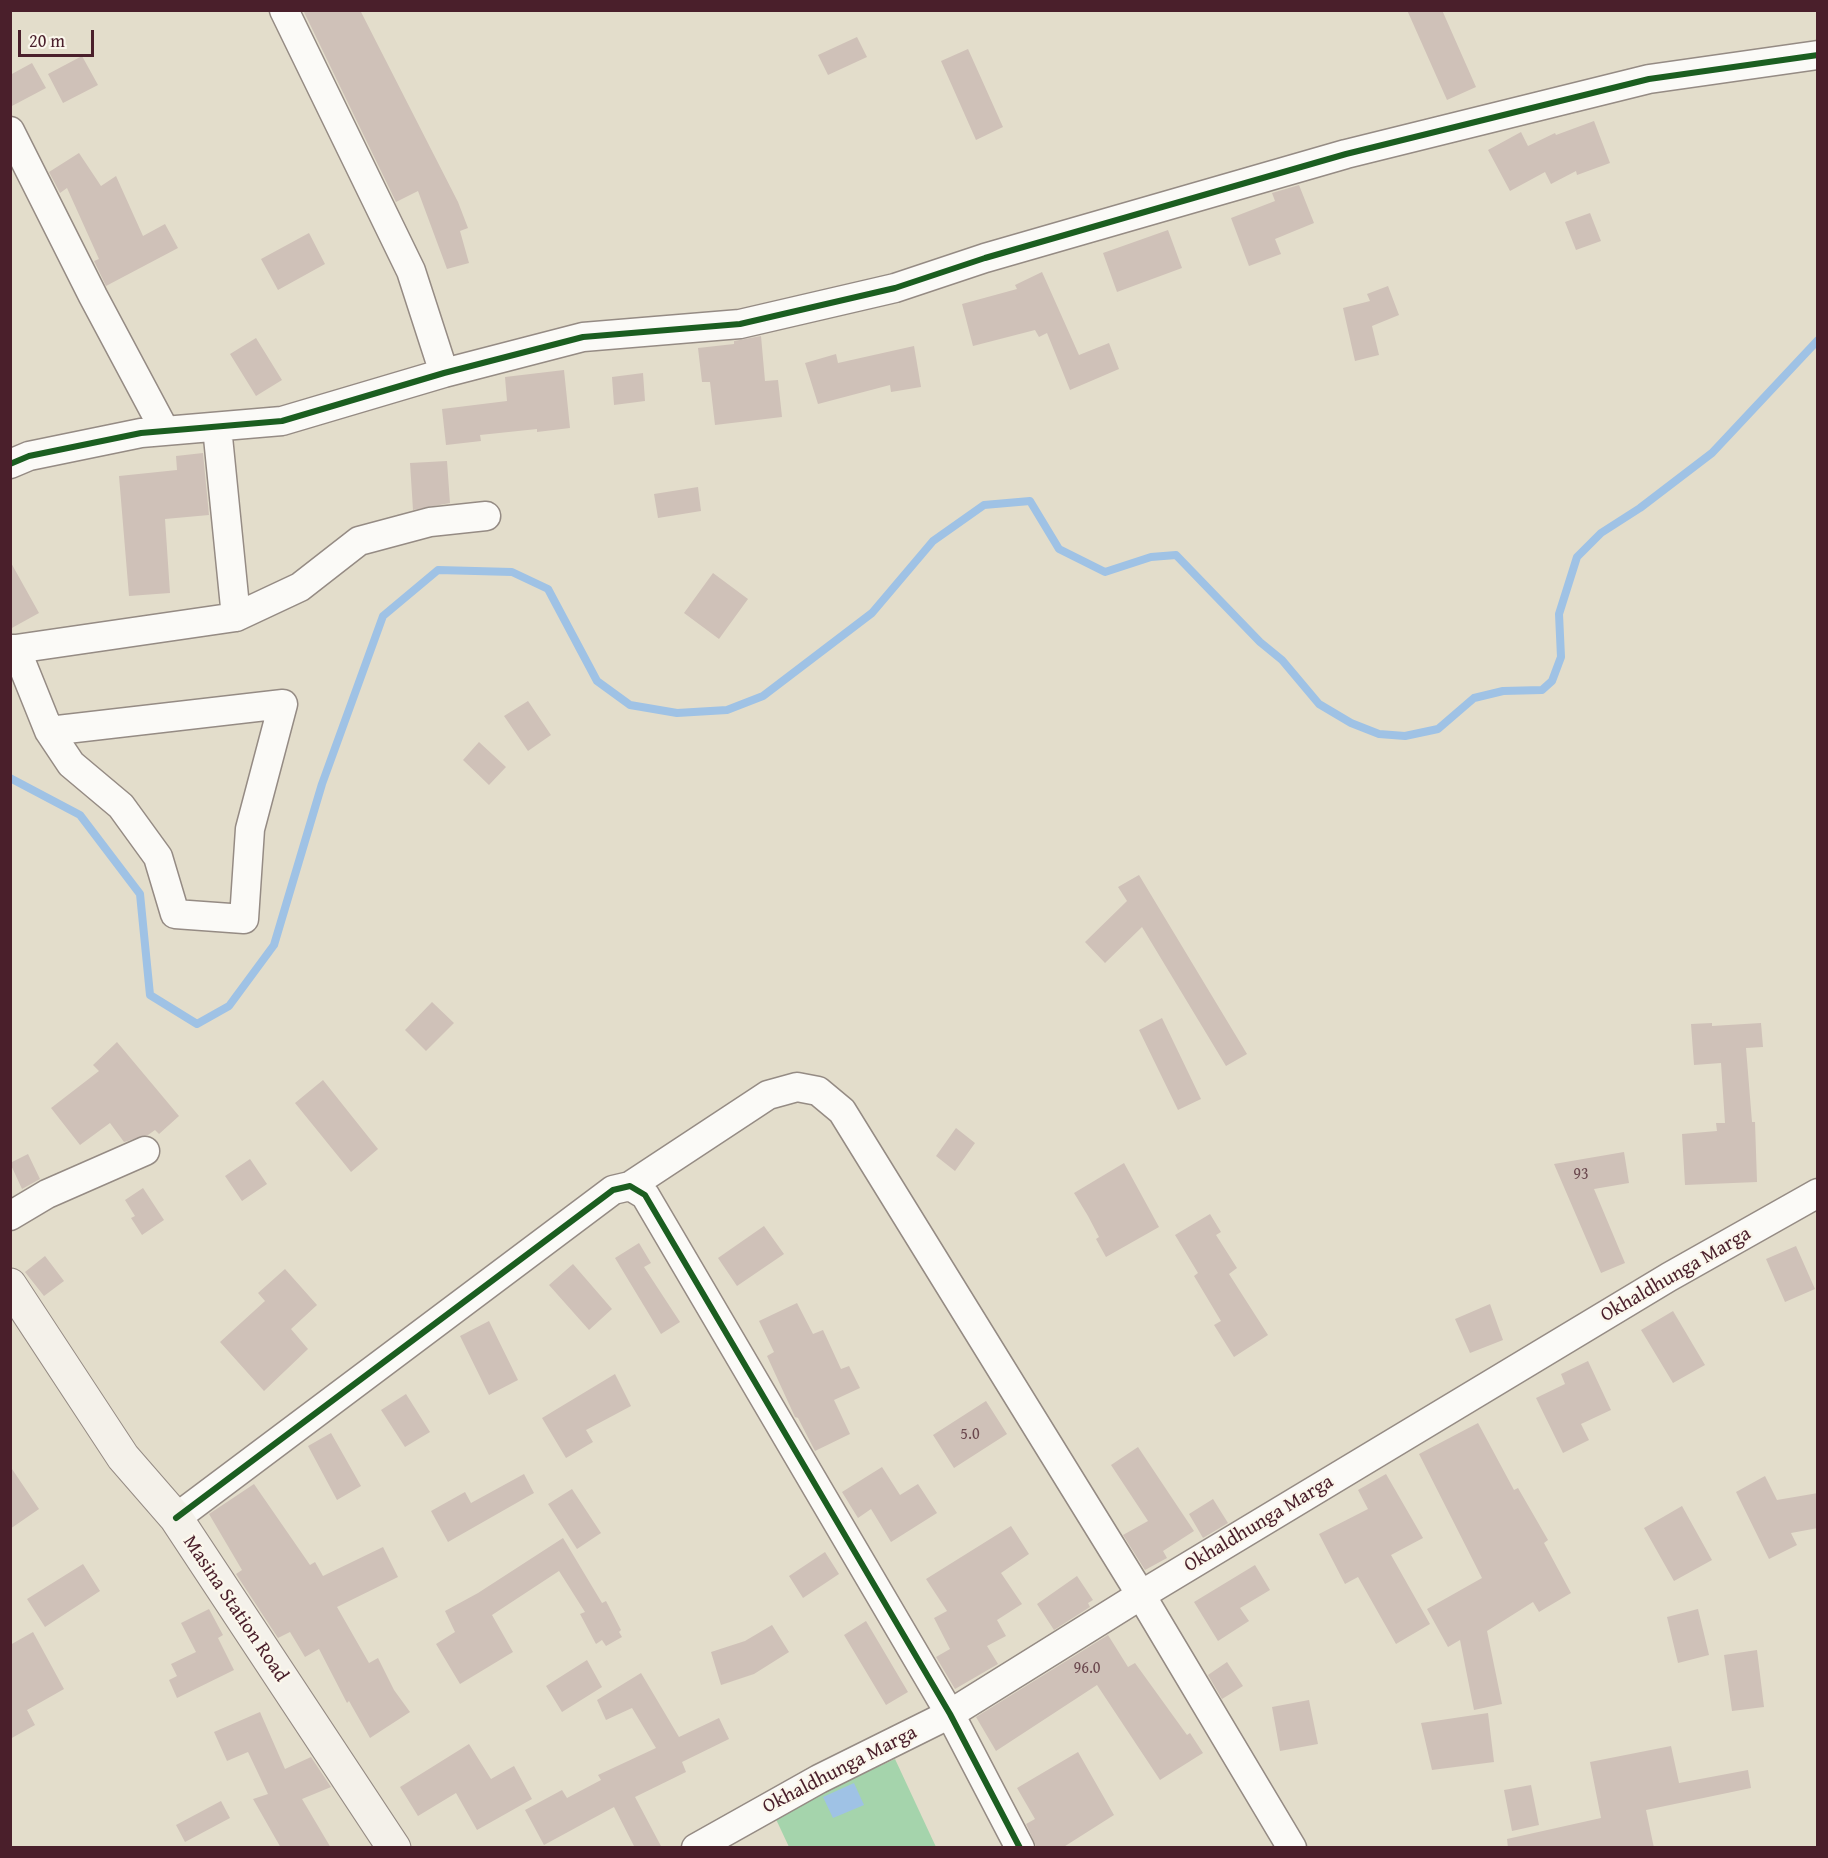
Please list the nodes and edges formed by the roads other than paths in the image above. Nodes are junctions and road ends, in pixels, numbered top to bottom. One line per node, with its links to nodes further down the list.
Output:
1 (284, 10): 4 (street)
2 (1818, 55): 4 (street)
3 (10, 131): 6 (street)
4 (444, 373): 5 (street)
5 (217, 426): 6 (street); 9 (street)
6 (165, 431): 7 (street)
7 (10, 464)
8 (486, 516): 9 (street)
9 (236, 617): 10 (street)
10 (13, 649): 11 (street)
11 (49, 731): 11 (street)
12 (145, 1151): 15 (street)
13 (630, 1186): 17 (street); 18 (street); 19 (street)
14 (1818, 1193): 18 (street, Okhaldhunga Marga)
15 (10, 1216)
16 (10, 1285): 17 (street, Masina Station Road)
17 (176, 1518): 20 (street, Masina Station Road)
18 (1141, 1595): 19 (street, Okhaldhunga Marga); 23 (street)
19 (950, 1714): 21 (street, Okhaldhunga Marga); 22 (street)
20 (394, 1848)
21 (696, 1848)
22 (1020, 1848)
23 (1292, 1848)

